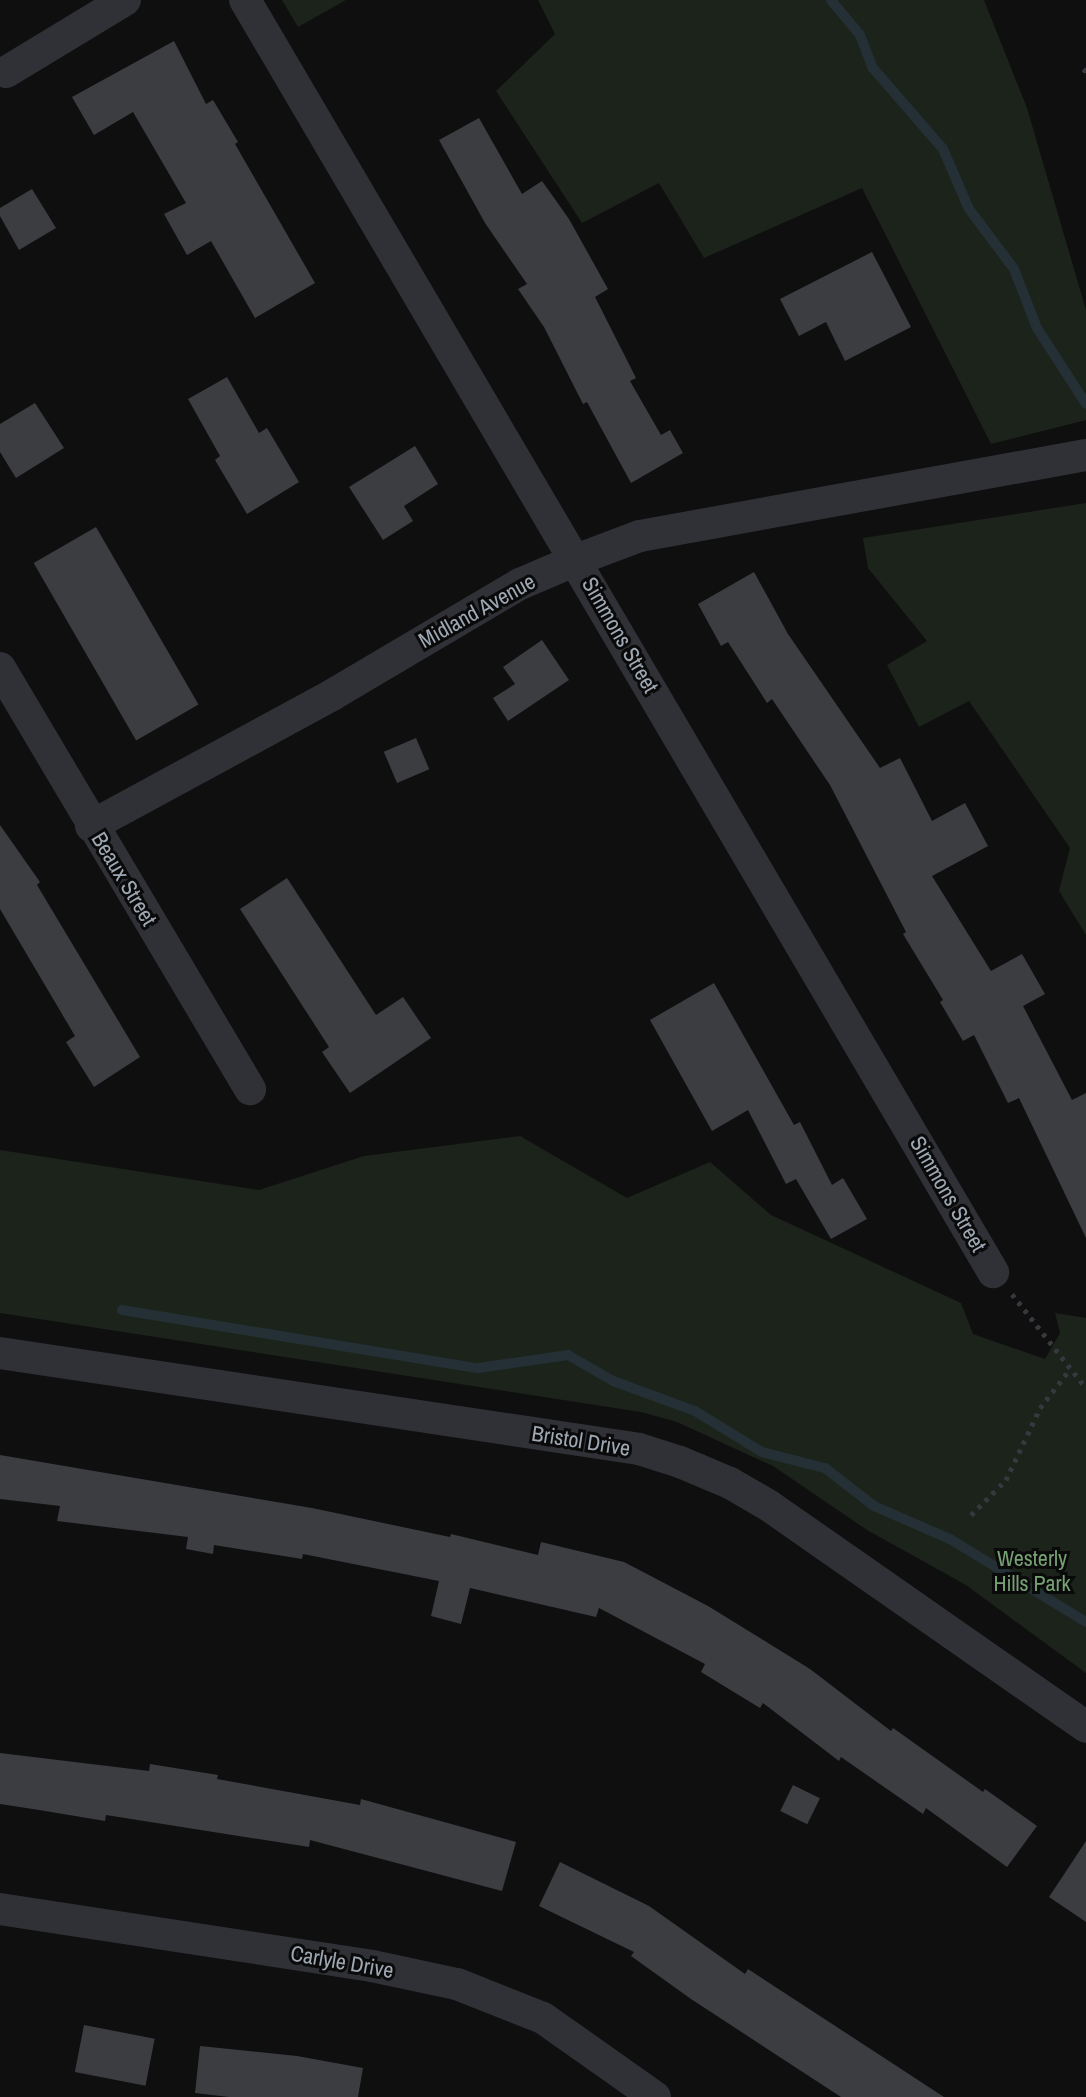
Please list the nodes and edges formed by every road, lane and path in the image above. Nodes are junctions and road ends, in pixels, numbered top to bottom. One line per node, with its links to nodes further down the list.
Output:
1 (125, 0): 3 (street)
2 (245, 0): 5 (street, Simmons Street)
3 (6, 72)
4 (1086, 455): 5 (street, Midland Avenue)
5 (576, 560): 7 (street, Midland Avenue); 9 (street, Simmons Street)
6 (0, 668): 7 (street, Beaux Street)
7 (91, 826): 8 (street, Beaux Street)
8 (250, 1089)
9 (993, 1272): 11 (path)
10 (0, 1353): 14 (street, Bristol Drive)
11 (1070, 1369): 12 (path); 13 (path)
12 (1086, 1388)
13 (971, 1515)
14 (1086, 1727)
15 (0, 1909): 16 (street, Carlyle Drive)
16 (655, 2097)

